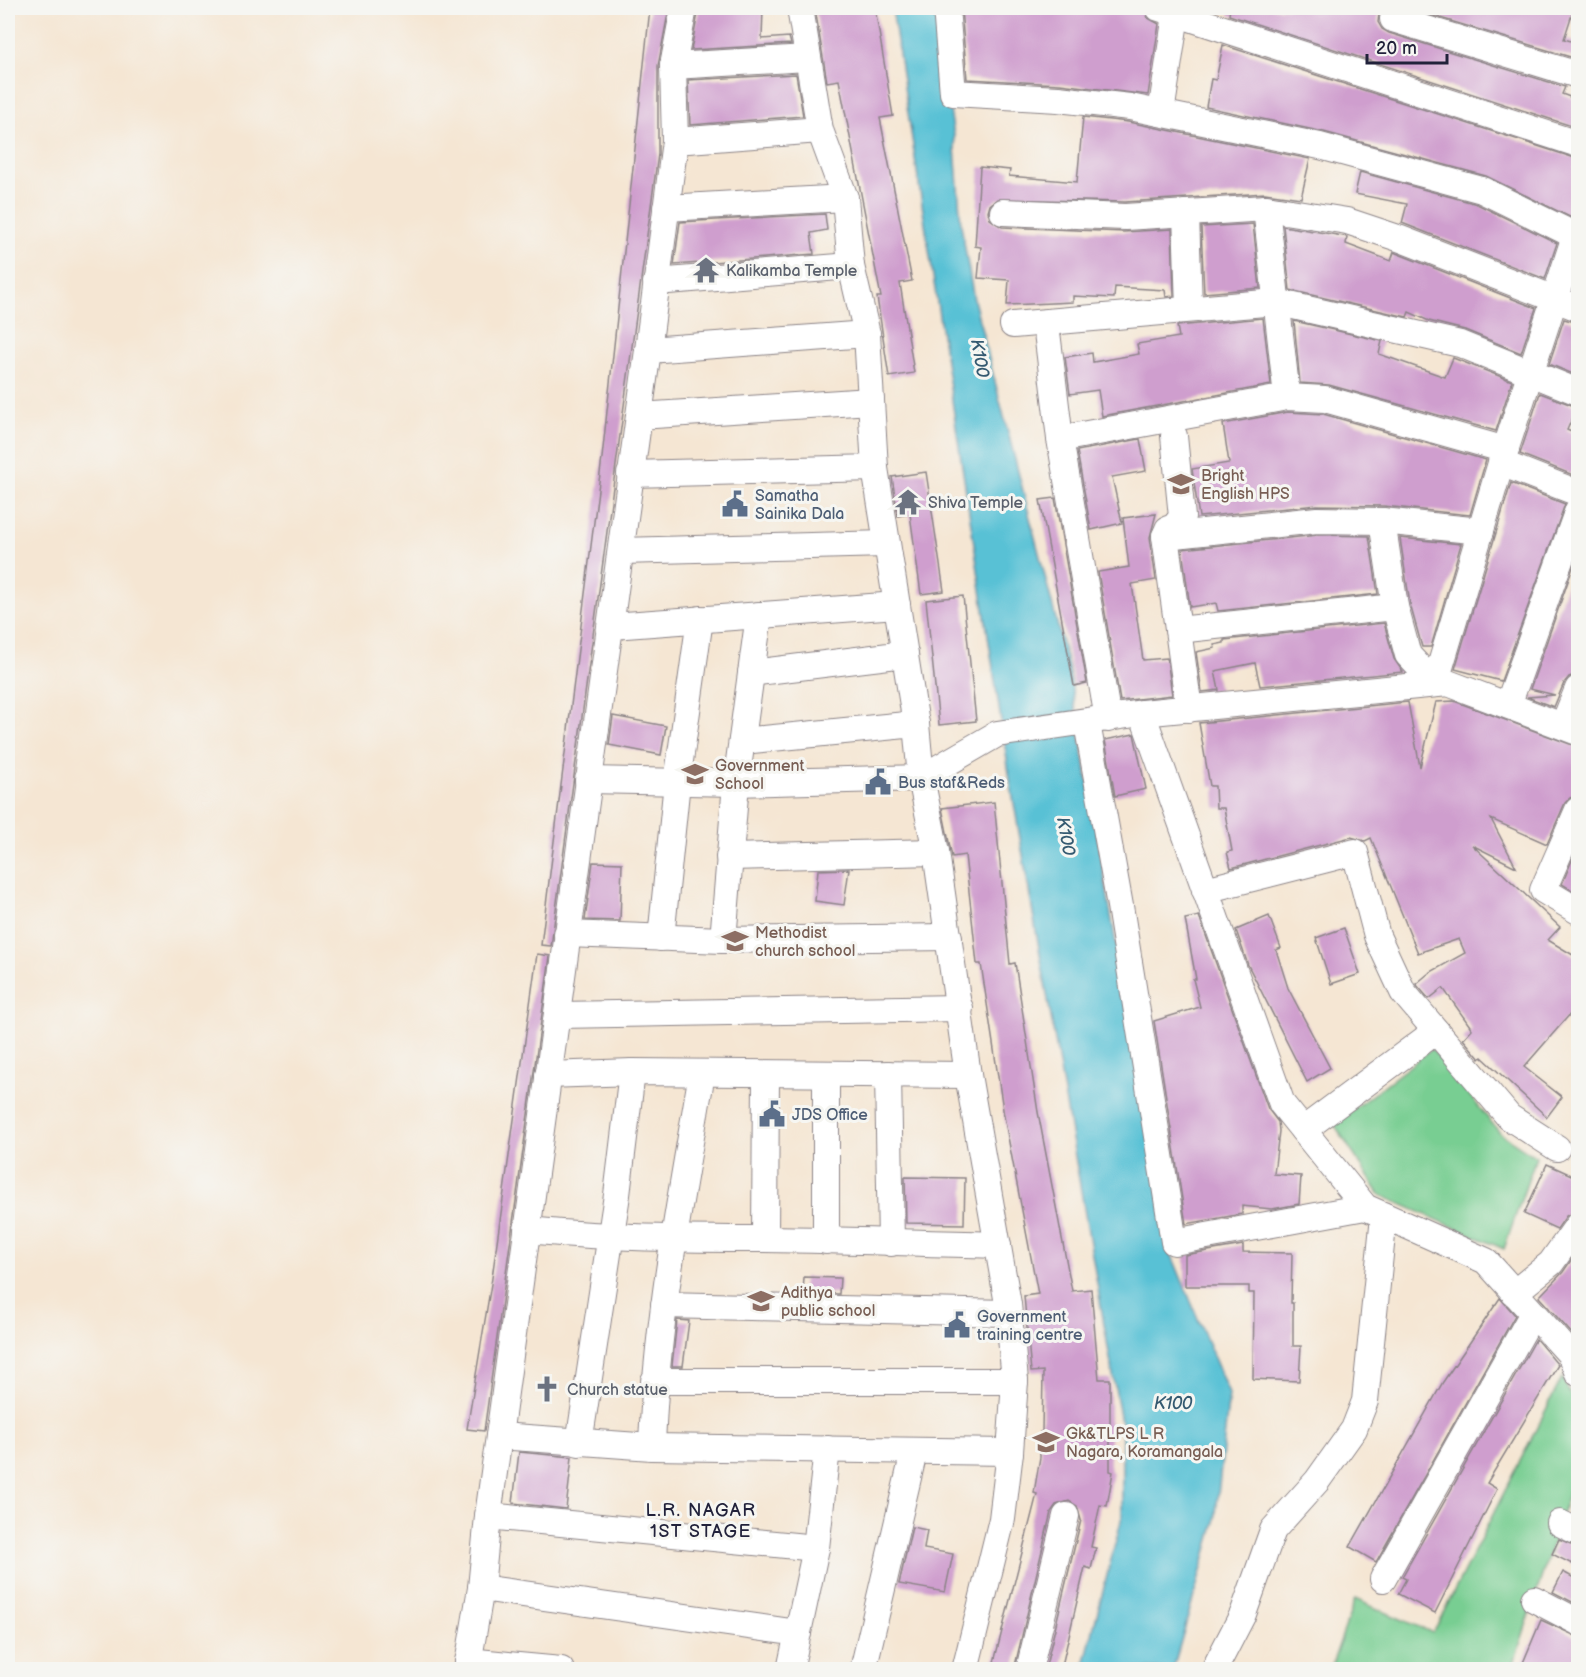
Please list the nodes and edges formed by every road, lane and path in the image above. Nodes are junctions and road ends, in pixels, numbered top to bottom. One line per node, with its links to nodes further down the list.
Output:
1 (684, 8): 7 (street)
2 (800, 8): 6 (street)
3 (946, 8): 9 (street)
4 (1170, 9): 9 (street); 12 (street)
5 (1393, 19): 8 (street)
6 (807, 58): 7 (street); 10 (street)
7 (673, 66): 11 (street)
8 (1578, 75)
9 (1161, 113): 18 (street)
10 (820, 130): 11 (street); 13 (street)
11 (675, 141): 14 (street)
12 (1578, 144)
13 (845, 198): 14 (street); 19 (street)
14 (666, 208): 20 (street)
15 (1266, 208): 17 (street); 21 (street); 22 (street)
16 (1003, 213): 17 (street)
17 (1186, 213): 24 (street)
18 (1577, 236): 21 (street)
19 (851, 266): 20 (street); 27 (street)
20 (656, 282): 28 (street)
21 (1555, 299): 23 (street); 29 (street)
22 (1276, 302): 24 (street); 29 (street); 31 (street)
23 (1578, 308)
24 (1189, 309): 25 (street)
25 (1046, 324): 26 (street); 35 (street)
26 (1013, 325)
27 (867, 334): 28 (street); 32 (street)
28 (648, 350): 33 (street)
29 (1531, 373): 30 (street); 36 (street)
30 (1578, 392)
31 (1287, 397): 35 (street); 36 (street)
32 (871, 401): 33 (street); 37 (street)
33 (639, 416): 38 (street)
34 (1174, 436): 43 (street)
35 (1060, 439): 59 (street)
36 (1504, 457): 39 (street); 42 (street)
37 (875, 468): 38 (street); 44 (street)
38 (630, 474): 45 (street)
39 (1578, 493)
40 (1578, 510): 56 (street)
41 (1382, 520): 42 (street); 43 (street); 47 (street)
42 (1481, 531): 54 (street)
43 (1165, 536): 51 (street)
44 (886, 544): 45 (street); 46 (street)
45 (621, 551): 50 (street)
46 (897, 605): 48 (street); 52 (street)
47 (1395, 607): 51 (street); 54 (street)
48 (759, 615): 49 (street); 53 (street)
49 (700, 619): 50 (street); 65 (street)
50 (612, 626): 64 (street)
51 (1178, 630): 57 (street)
52 (905, 654): 53 (street); 60 (street)
53 (751, 673): 62 (street)
54 (1435, 684): 56 (street); 57 (street)
55 (1578, 689): 61 (street)
56 (1508, 705): 61 (street)
57 (1189, 709): 58 (street)
58 (1143, 713): 59 (street); 70 (street)
59 (1097, 721): 63 (street); 88 (street)
60 (916, 724): 62 (street); 63 (street)
61 (1571, 729)
62 (742, 741): 66 (street)
63 (921, 778): 66 (street); 68 (street)
64 (588, 780): 65 (street); 72 (street)
65 (677, 782): 66 (street); 74 (street)
66 (736, 783): 69 (street)
67 (1578, 810): 71 (street)
68 (936, 852): 69 (street); 73 (street)
69 (729, 857): 75 (street)
70 (1206, 890): 78 (street); 86 (street)
71 (1578, 910)
72 (567, 934): 74 (street); 77 (street)
73 (949, 937): 75 (street); 76 (street)
74 (661, 938): 75 (street)
75 (723, 940)
76 (960, 1008): 77 (street); 85 (street)
77 (559, 1015): 84 (street)
78 (1436, 1031): 86 (street); 87 (street)
79 (632, 1072): 80 (street); 84 (street); 91 (street)
80 (702, 1073): 81 (street); 93 (street)
81 (766, 1074): 82 (street); 92 (street)
82 (826, 1074): 83 (street); 94 (street)
83 (888, 1074): 85 (street); 95 (street)
84 (548, 1075): 90 (street)
85 (968, 1075): 96 (street)
86 (1303, 1130): 88 (street)
87 (1557, 1148)
88 (1375, 1211): 97 (street); 124 (street)
89 (1578, 1225): 97 (street)
90 (527, 1230): 91 (street); 104 (street)
91 (609, 1238): 93 (street); 105 (street)
92 (765, 1239): 93 (street); 94 (street)
93 (674, 1240): 98 (street)
94 (826, 1241): 95 (street)
95 (891, 1243): 96 (street)
96 (998, 1245): 99 (street)
97 (1514, 1293): 100 (street)
98 (664, 1305): 99 (street); 102 (street)
99 (1008, 1313): 103 (street)
100 (1532, 1315): 101 (street); 113 (street)
101 (1578, 1373)
102 (654, 1381): 103 (street); 106 (street)
103 (1015, 1381): 109 (street)
104 (499, 1436): 105 (street); 110 (street)
105 (579, 1443): 106 (street)
106 (651, 1447): 107 (street)
107 (827, 1449): 108 (street); 112 (street)
108 (914, 1452): 109 (street); 121 (street)
109 (1010, 1452): 122 (street)
110 (488, 1516): 112 (street); 114 (street)
111 (1066, 1516): 123 (street)
112 (816, 1548): 117 (street)
113 (1383, 1579)
114 (481, 1588): 117 (street); 118 (street)
115 (1534, 1599): 116 (street)
116 (1578, 1623)
117 (798, 1633): 120 (street)
118 (468, 1665): 119 (street)
119 (556, 1669)
120 (790, 1670)
121 (863, 1670)
122 (965, 1670)
123 (1029, 1670)
124 (1214, 1670)

